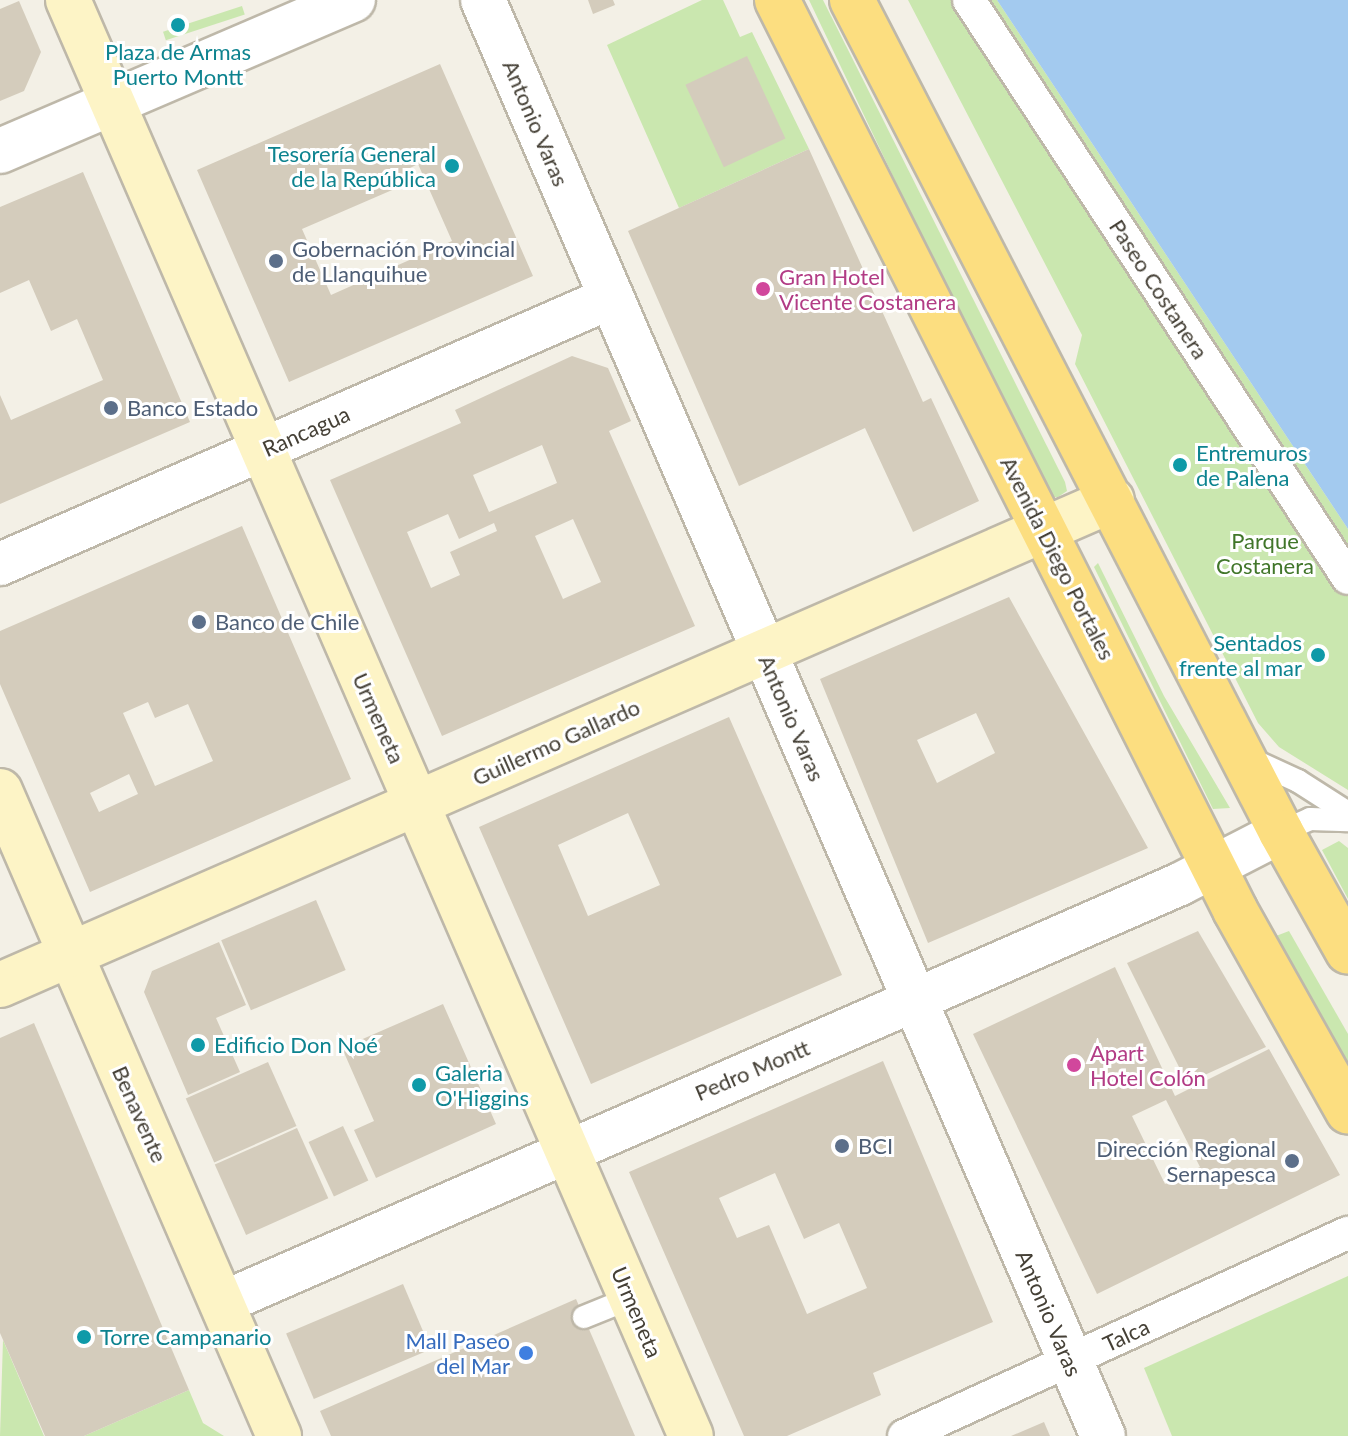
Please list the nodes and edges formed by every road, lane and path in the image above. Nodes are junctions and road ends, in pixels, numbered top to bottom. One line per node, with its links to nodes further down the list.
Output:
1 (68, 0): 7 (main road, Urmeneta)
2 (353, 0): 7 (street)
3 (483, 0): 9 (street, Antonio Varas)
4 (777, 0): 12 (highway, Avenida Diego Portales)
5 (852, 0): 11 (highway)
6 (969, 0): 14 (street, Paseo Costanera)
7 (112, 102): 8 (street); 10 (main road, Urmeneta)
8 (0, 151)
9 (612, 297): 10 (street, Rancagua); 15 (street, Antonio Varas)
10 (263, 450): 13 (street, Rancagua); 18 (main road, Urmeneta)
11 (1112, 500): 12 (main road, Guillermo Gallardo); 16 (highway)
12 (1043, 530): 15 (main road, Guillermo Gallardo); 22 (highway, Avenida Diego Portales)
13 (0, 564)
14 (1348, 578)
15 (764, 652): 18 (main road, Guillermo Gallardo); 26 (street, Antonio Varas)
16 (1242, 755): 19 (lane); 21 (highway)
17 (0, 791): 24 (main road, Benavente)
18 (417, 803): 24 (main road, Guillermo Gallardo); 28 (main road, Urmeneta)
19 (1348, 813)
20 (1348, 820): 21 (lane)
21 (1281, 832): 22 (street, Pedro Montt); 23 (highway)
22 (1213, 867): 26 (street, Pedro Montt); 27 (highway, Avenida Diego Portales)
23 (1348, 952)
24 (71, 954): 25 (main road, Guillermo Gallardo); 31 (main road, Benavente)
25 (0, 985)
26 (914, 1000): 28 (street, Pedro Montt); 33 (street, Antonio Varas)
27 (1348, 1111)
28 (567, 1150): 30 (main road, Urmeneta); 31 (street, Pedro Montt)
29 (1348, 1233): 33 (street, Talca)
30 (631, 1298): 32 (lane); 35 (main road, Urmeneta)
31 (222, 1303): 34 (main road, Benavente)
32 (584, 1317)
33 (1070, 1362): 36 (street, Talca); 37 (street, Antonio Varas)
34 (279, 1436)
35 (691, 1436)
36 (904, 1436)
37 (1103, 1436)

